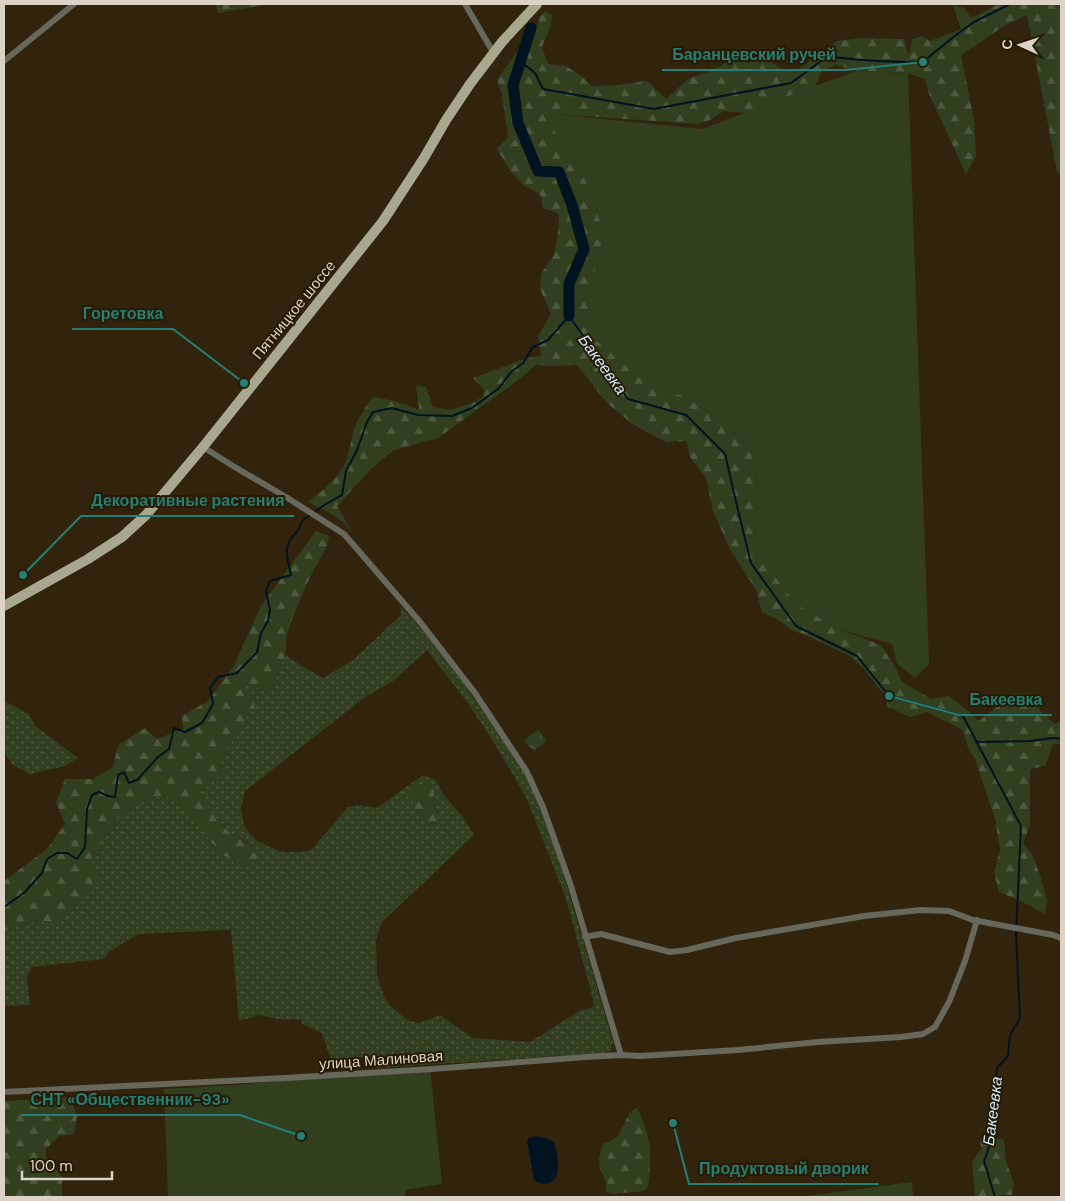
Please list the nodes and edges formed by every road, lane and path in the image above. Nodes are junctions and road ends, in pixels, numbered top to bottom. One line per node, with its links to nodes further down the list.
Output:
1 (74, 4): 5 (street)
2 (465, 4): 4 (street)
3 (537, 4): 4 (main road, Пятницкое шоссе)
4 (493, 52): 6 (main road, Пятницкое шоссе)
5 (4, 61)
6 (204, 447): 7 (main road, Пятницкое шоссе); 9 (street)
7 (4, 606)
8 (977, 920): 9 (street); 10 (street); 11 (street, улица Малиновая)
9 (585, 937): 11 (street)
10 (1061, 938)
11 (621, 1055): 12 (street, улица Малиновая)
12 (4, 1092)

